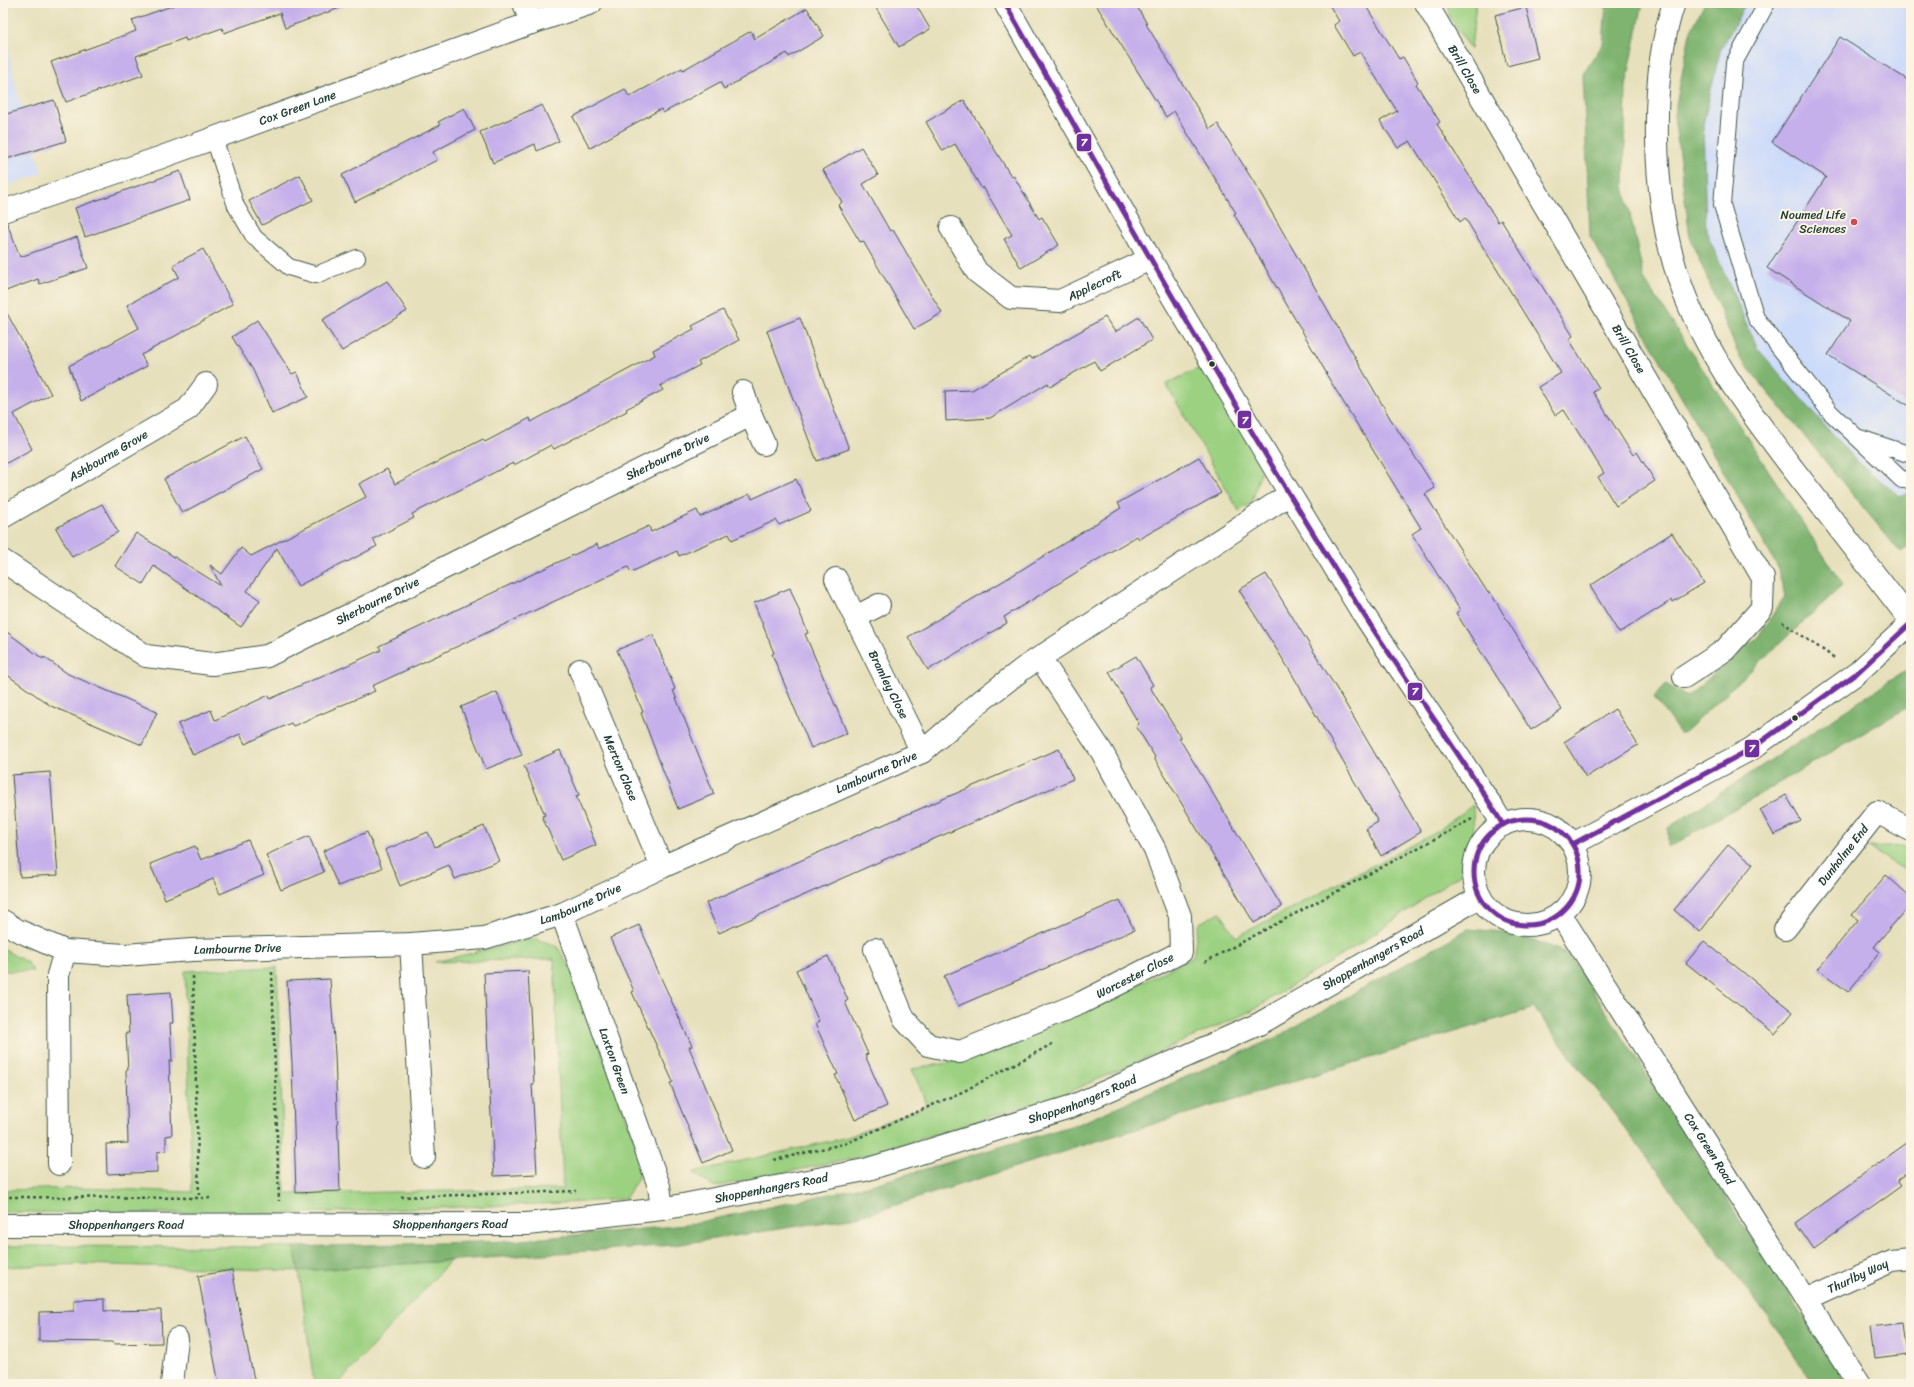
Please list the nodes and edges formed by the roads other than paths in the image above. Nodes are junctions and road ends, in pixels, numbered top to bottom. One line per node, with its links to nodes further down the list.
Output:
1 (591, 3): 6 (main road, Cox Green Lane)
2 (1005, 3): 11 (main road)
3 (1426, 3): 28 (main road, Brill Close)
4 (1674, 3): 25 (main road)
5 (1767, 3): 15 (lane)
6 (527, 13): 7 (main road, Cox Green Lane)
7 (214, 138): 8 (main road, Cox Green Lane); 10 (lane)
8 (3, 211)
9 (951, 228): 11 (main road, Applecroft)
10 (357, 258)
11 (1150, 259): 19 (main road)
12 (206, 384): 20 (main road, Ashbourne Grove)
13 (743, 392): 14 (main road)
14 (750, 415): 16 (main road); 21 (main road, Sherbourne Drive)
15 (1856, 437): 17 (lane); 18 (lane)
16 (764, 444)
17 (1911, 455)
18 (1911, 479)
19 (1290, 494): 26 (main road, Lambourne Drive); 30 (main road)
20 (3, 517)
21 (3, 561)
22 (836, 579): 24 (main road, Bramley Close)
23 (879, 605): 24 (main road)
24 (856, 617): 29 (main road, Bramley Close)
25 (1911, 622): 32 (main road)
26 (1040, 658): 29 (main road, Lambourne Drive); 40 (main road, Worcester Close)
27 (580, 670): 33 (main road, Merton Close)
28 (1684, 677)
29 (922, 752): 33 (main road, Lambourne Drive)
30 (1498, 816): 32 (main road); 34 (main road)
31 (1911, 830): 38 (main road, Dunholme End)
32 (1573, 844): 36 (main road)
33 (662, 867): 35 (main road, Lambourne Drive)
34 (1480, 896): 36 (main road); 44 (main road, Shoppenhangers Road)
35 (562, 914): 39 (main road, Lambourne Drive); 44 (main road, Laxton Green)
36 (1560, 914): 47 (main road, Cox Green Road)
37 (3, 921): 41 (main road, Lambourne Drive)
38 (1785, 929)
39 (411, 944): 41 (main road, Lambourne Drive); 42 (main road)
40 (876, 949)
41 (65, 951): 43 (main road)
42 (424, 1157)
43 (59, 1164)
44 (662, 1209): 45 (main road, Shoppenhangers Road)
45 (3, 1225)
46 (1911, 1259): 47 (main road, Thurlby Way)
47 (1806, 1300): 50 (main road, Cox Green Road)
48 (177, 1339): 49 (main road)
49 (172, 1384)
50 (1859, 1384)

